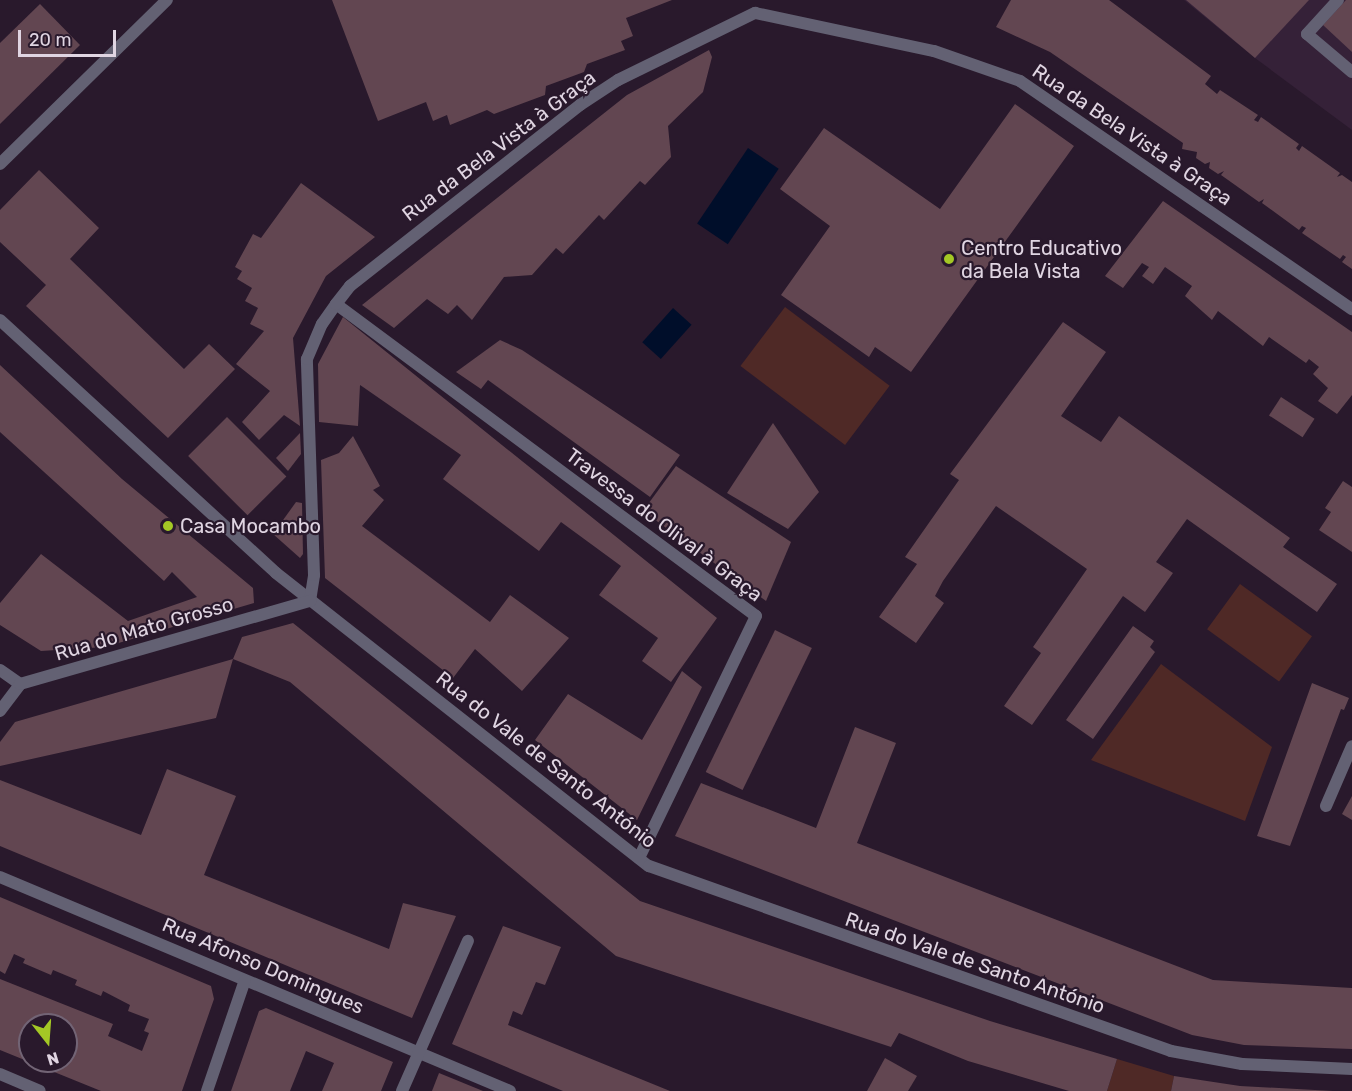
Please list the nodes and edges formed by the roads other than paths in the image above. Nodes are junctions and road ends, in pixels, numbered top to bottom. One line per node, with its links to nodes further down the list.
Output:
1 (167, 0): 4 (street)
2 (1338, 0): 3 (street)
3 (1352, 72)
4 (0, 164)
5 (336, 304): 6 (street, Rua da Bela Vista à Graça); 8 (street, Rua da Bela Vista à Graça); 14 (street, Travessa do Olival à Graça)
6 (1352, 309)
7 (0, 320): 8 (street, Rua do Vale de Santo António)
8 (310, 601): 10 (street, Rua do Mato Grosso); 14 (street, Rua do Vale de Santo António)
9 (0, 670): 10 (street)
10 (20, 684): 11 (street)
11 (0, 711)
12 (1352, 746): 13 (street)
13 (1326, 806)
14 (639, 858): 19 (street, Rua do Vale de Santo António)
15 (0, 877): 17 (street, Rua Afonso Domingues)
16 (468, 941): 18 (street)
17 (245, 980): 18 (street, Rua Afonso Domingues); 22 (street)
18 (418, 1052): 23 (street); 24 (street, Rua Afonso Domingues)
19 (1352, 1069)
20 (0, 1074): 21 (street)
21 (40, 1091)
22 (207, 1091)
23 (402, 1091)
24 (510, 1091)

